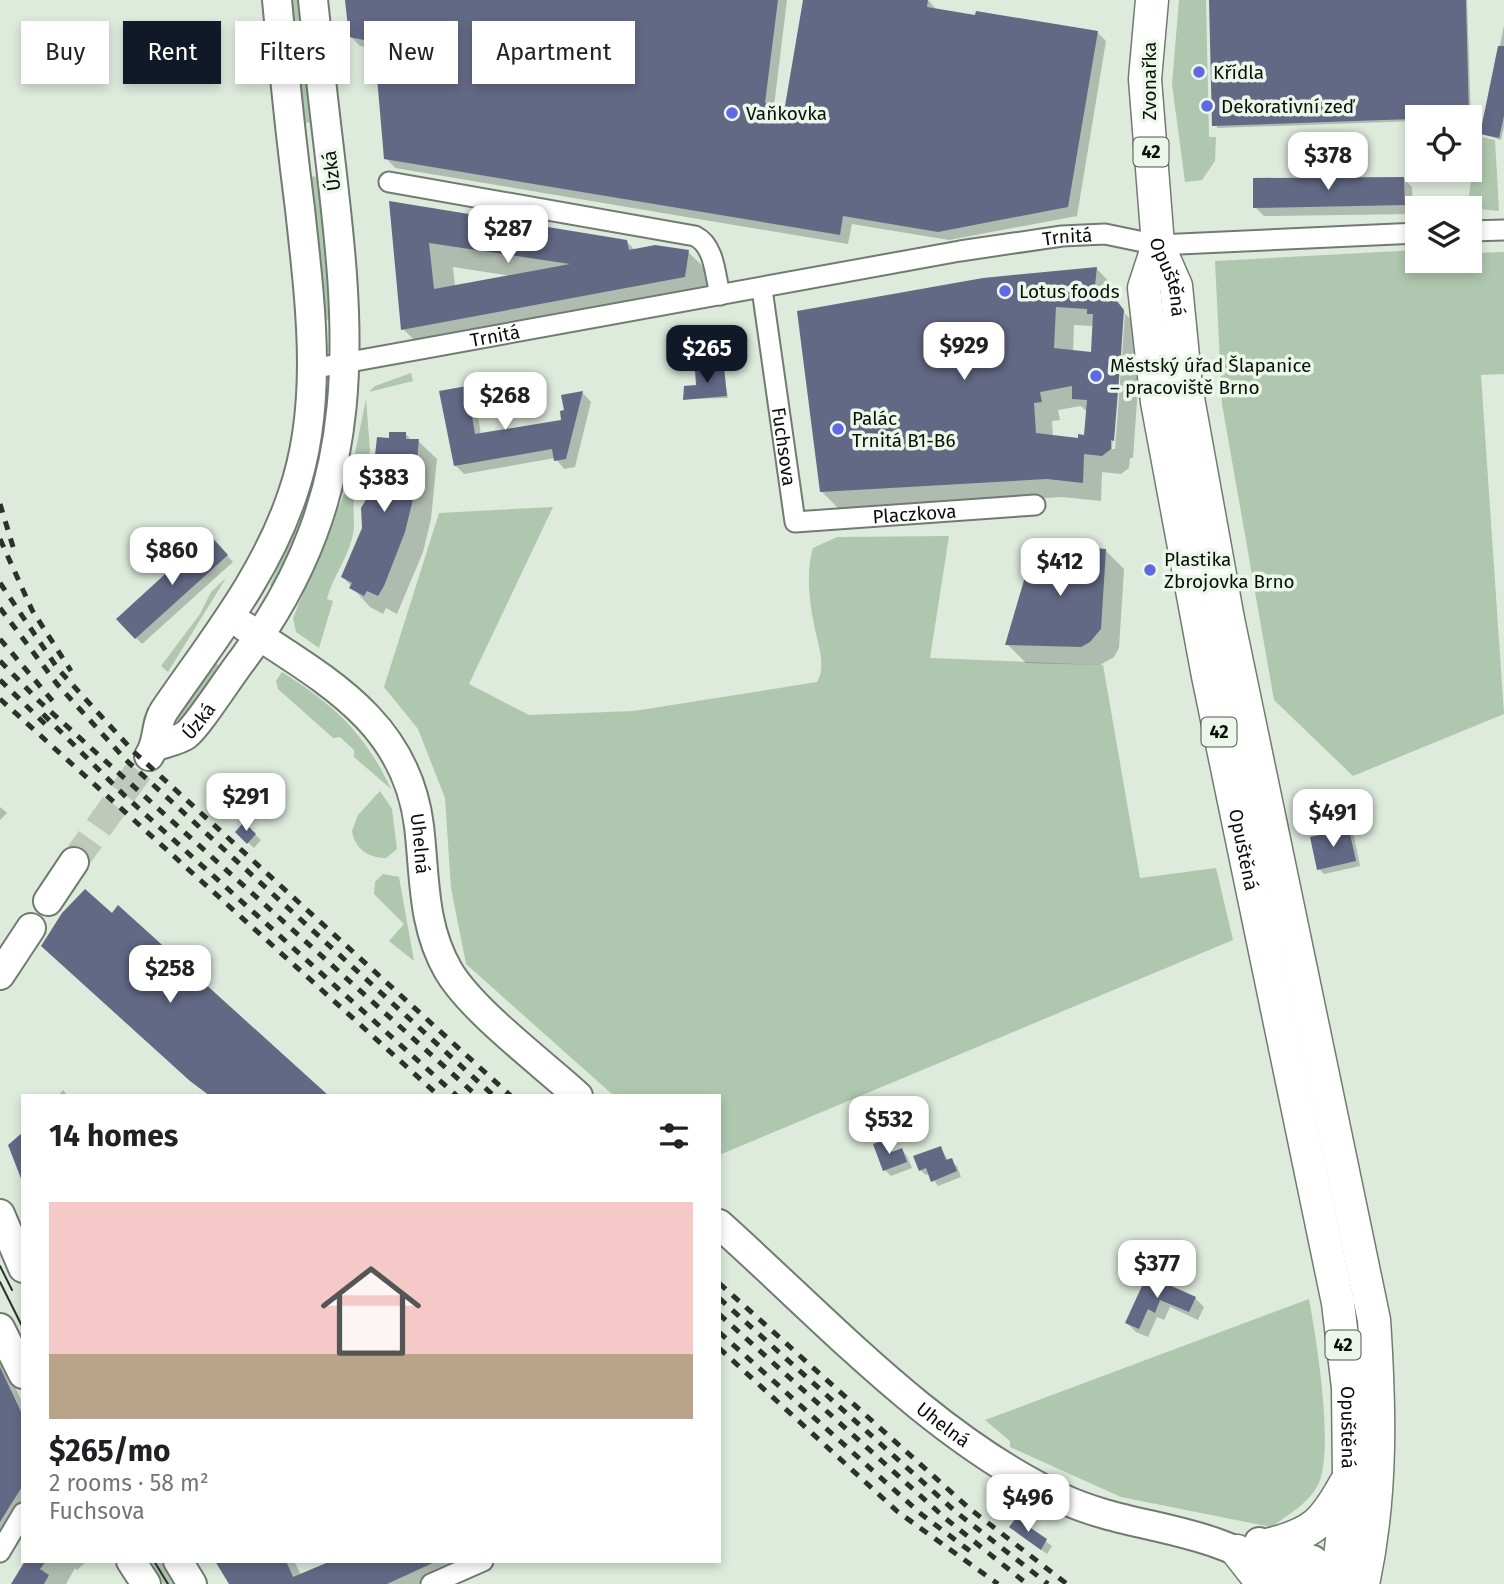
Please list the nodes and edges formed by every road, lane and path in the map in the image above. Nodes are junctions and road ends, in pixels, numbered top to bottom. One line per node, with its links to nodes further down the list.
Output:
1 (277, 0): 12 (main road, Úzká)
2 (313, 0): 11 (main road, Úzká)
3 (1152, 0): 8 (main road, Zvonařka / 42)
4 (389, 182): 10 (street)
5 (1504, 230): 6 (street)
6 (1482, 231)
7 (1405, 234): 8 (street, Trnitá)
8 (1158, 246): 9 (street, Trnitá); 27 (main road, Opuštěná / 42); 35 (main road, Opuštěná / 42)
9 (762, 289): 10 (street, Trnitá); 14 (street, Fuchsova)
10 (720, 295): 11 (street, Trnitá)
11 (346, 363): 12 (street, Trnitá); 16 (main road, Úzká)
12 (311, 369): 15 (main road, Úzká)
13 (1035, 505): 14 (street, Placzkova)
14 (796, 522)
15 (230, 617): 16 (main road, Uhelná); 16 (main road, Úzká)
16 (260, 636): 21 (main road, Uhelná)
17 (74, 862): 18 (main road)
18 (48, 901)
19 (30, 928): 20 (main road)
20 (0, 975)
21 (576, 1094)
22 (0, 1214): 24 (main road)
23 (721, 1226): 30 (main road, Uhelná)
24 (21, 1263)
25 (0, 1328): 26 (main road)
26 (21, 1370)
27 (1349, 1477): 29 (main road); 35 (main road, Opuštěná / 42)
28 (21, 1516): 31 (street)
29 (1270, 1544): 30 (main road, Uhelná); 35 (main road, Uhelná)
30 (1227, 1547): 35 (main road, Uhelná); 39 (main road)
31 (0, 1552)
32 (132, 1563): 36 (main road)
33 (179, 1563): 37 (main road)
34 (478, 1563): 38 (street)
35 (1348, 1579)
36 (146, 1584)
37 (192, 1584)
38 (431, 1584)
39 (1263, 1584)

